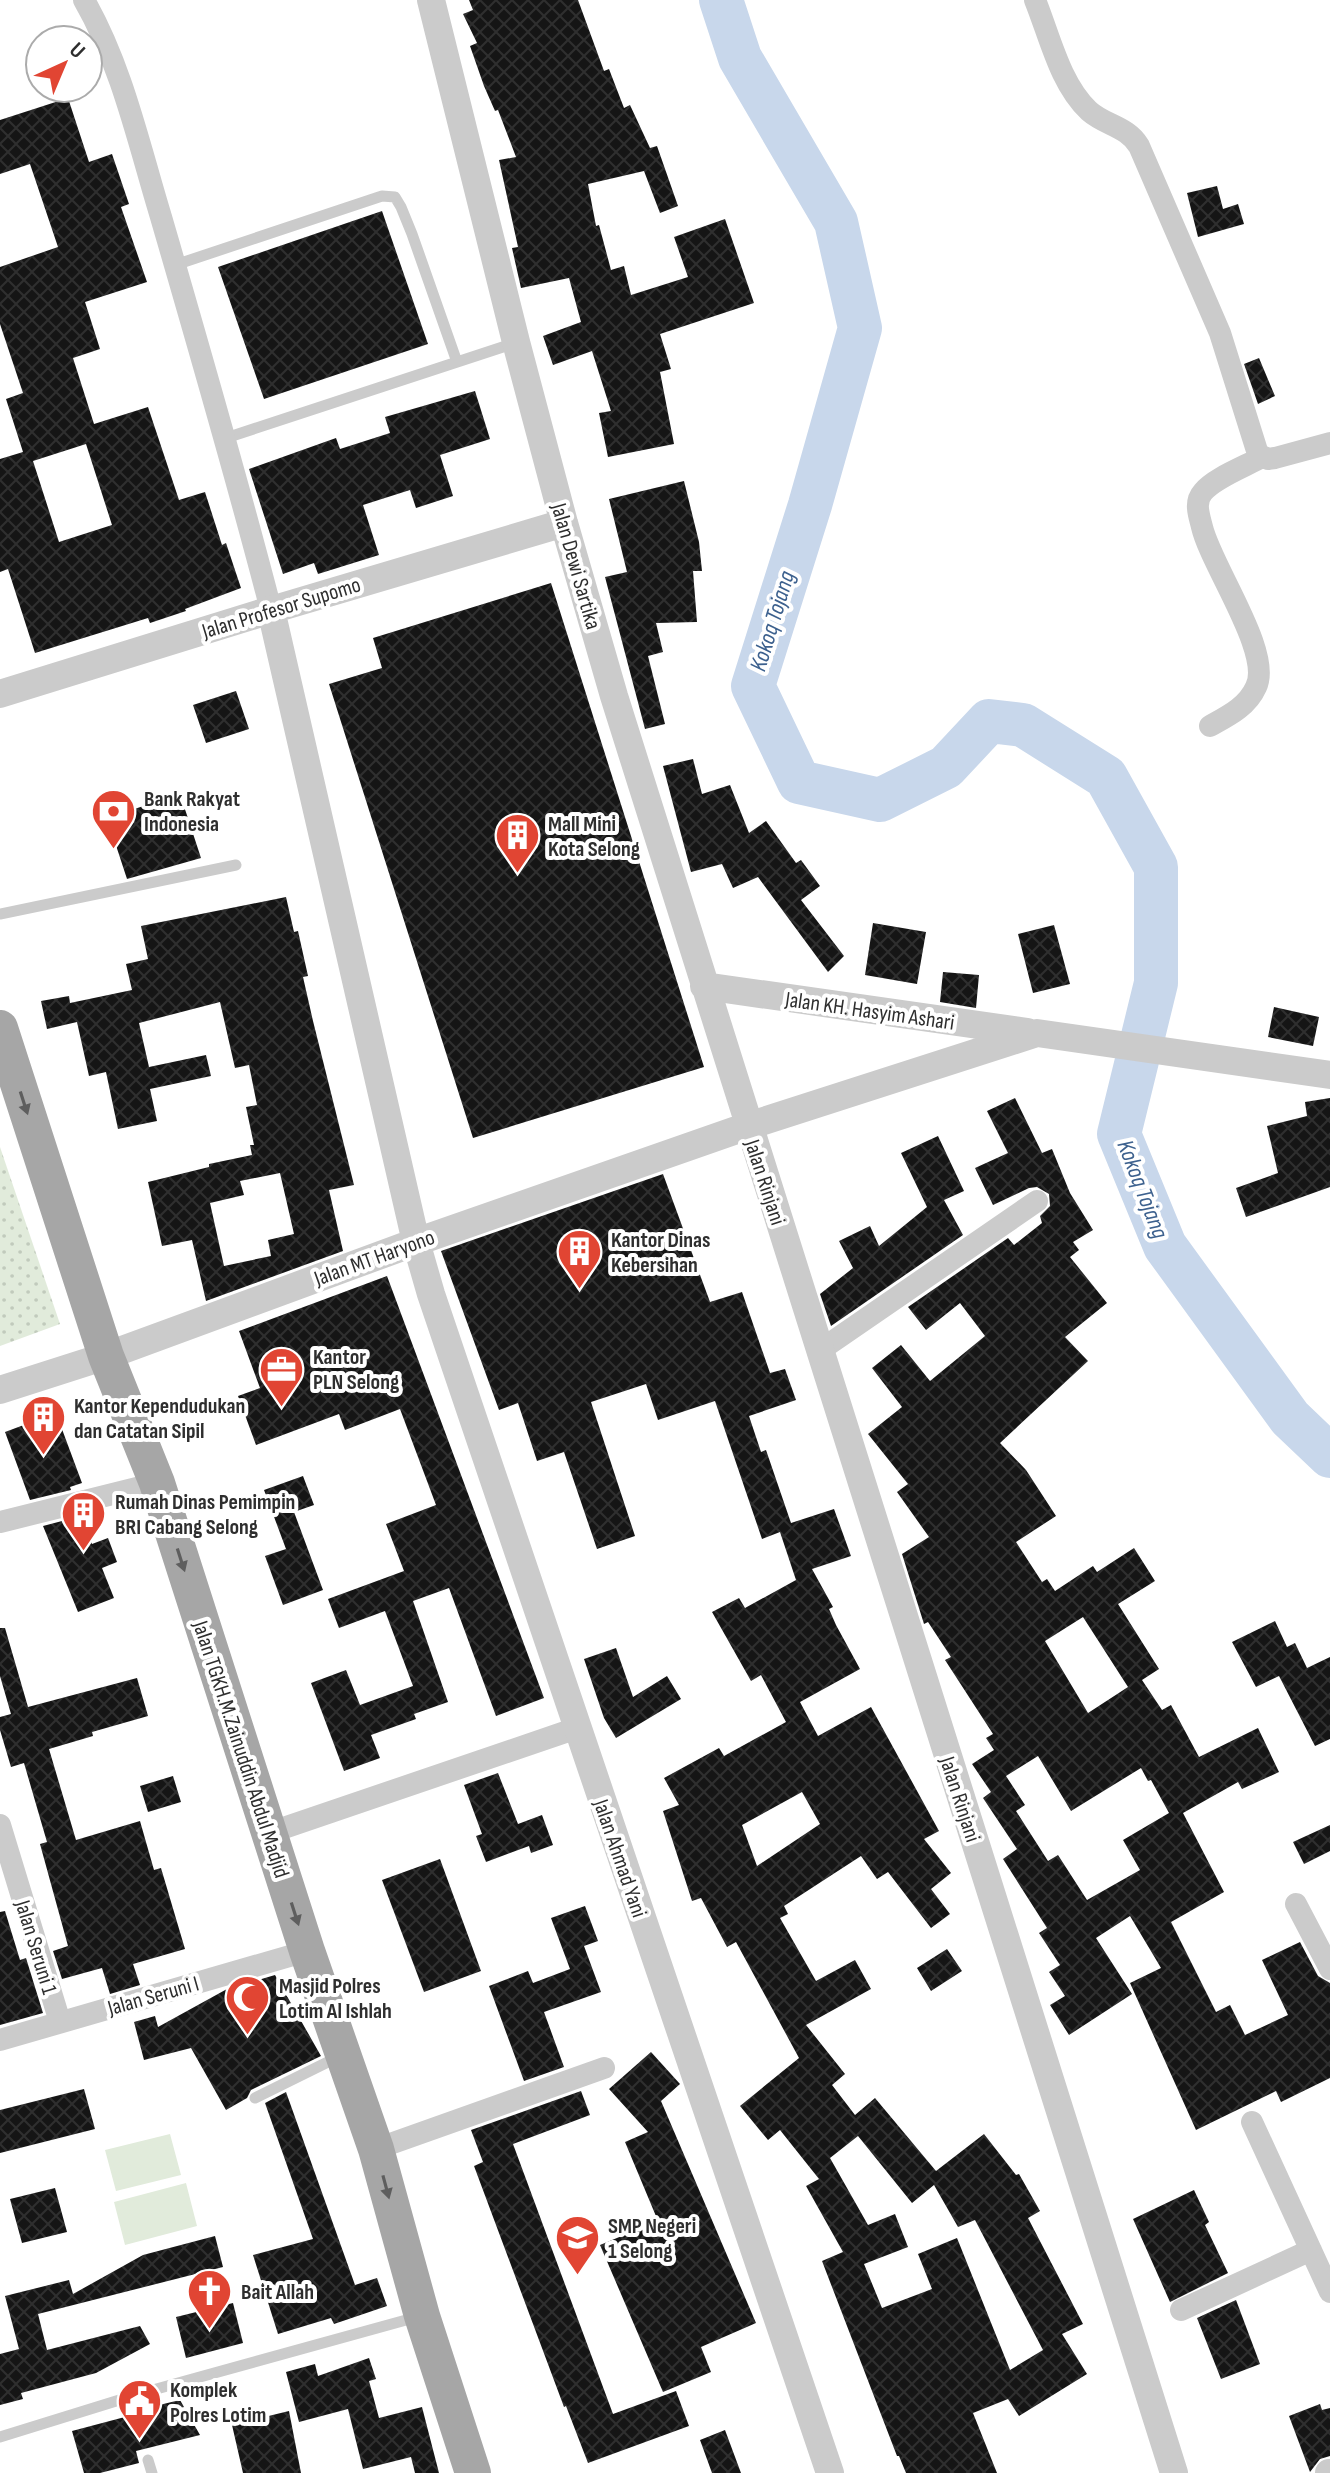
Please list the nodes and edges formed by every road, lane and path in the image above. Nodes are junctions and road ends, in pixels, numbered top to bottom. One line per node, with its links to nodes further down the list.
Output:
1 (84, 0): 4 (street)
2 (431, 0): 5 (street, Jalan Dewi Sartika)
3 (1035, 0): 9 (street)
4 (175, 265): 6 (lane); 7 (street)
5 (516, 342): 6 (lane); 10 (street, Jalan Dewi Sartika)
6 (457, 362): 7 (lane)
7 (226, 438): 11 (street)
8 (1330, 443): 9 (street)
9 (1262, 457): 13 (street)
10 (564, 523): 11 (street, Jalan Profesor Supomo); 16 (street, Jalan Dewi Sartika)
11 (271, 610): 12 (street, Jalan Profesor Supomo); 22 (street, Jalan Ahmad Yani)
12 (0, 694)
13 (1210, 726)
14 (236, 865): 15 (lane)
15 (0, 914)
16 (704, 986): 18 (street, Jalan KH. Hasyim Ashari); 20 (street, Jalan Dewi Sartika)
17 (0, 1028): 24 (main road, Jalan TGKH.M.Zainuddin Abdul Madjid, one-way to 24)
18 (1037, 1033): 19 (street, Jalan KH. Hasyim Ashari); 20 (street, Jalan KH. Hasyim Ashari)
19 (1330, 1075)
20 (748, 1126): 22 (street, Jalan MT Haryono); 23 (street, Jalan Rinjani)
21 (1037, 1201): 23 (street)
22 (416, 1242): 24 (street, Jalan MT Haryono); 28 (street, Jalan Ahmad Yani)
23 (819, 1351): 50 (street, Jalan Rinjani)
24 (106, 1356): 25 (street, Jalan MT Haryono); 26 (main road, Jalan TGKH.M.Zainuddin Abdul Madjid)
25 (0, 1390)
26 (157, 1483): 27 (street); 30 (main road, Jalan TGKH.M.Zainuddin Abdul Madjid, one-way to 30)
27 (0, 1522)
28 (577, 1728): 30 (street); 49 (street, Jalan Ahmad Yani)
29 (0, 1825): 34 (street, Jalan Seruni 1)
30 (269, 1833): 32 (main road, Jalan TGKH.M.Zainuddin Abdul Madjid, one-way to 32)
31 (1296, 1904): 33 (street)
32 (307, 1951): 34 (street, Jalan Seruni I); 36 (main road, Jalan TGKH.M.Zainuddin Abdul Madjid)
33 (1330, 1969)
34 (60, 2022): 35 (street, Jalan Seruni I)
35 (0, 2040)
36 (344, 2054): 38 (lane); 40 (main road, Jalan TGKH.M.Zainuddin Abdul Madjid)
37 (604, 2068): 40 (street)
38 (255, 2098)
39 (1252, 2122): 41 (street)
40 (376, 2149): 44 (main road, Jalan TGKH.M.Zainuddin Abdul Madjid, one-way to 44)
41 (1311, 2250): 42 (street); 43 (street)
42 (1330, 2292)
43 (1181, 2310)
44 (422, 2316): 45 (lane); 48 (main road, Jalan TGKH.M.Zainuddin Abdul Madjid)
45 (0, 2437)
46 (148, 2460): 47 (lane)
47 (152, 2473)
48 (473, 2473)
49 (830, 2473)
50 (1174, 2473)

